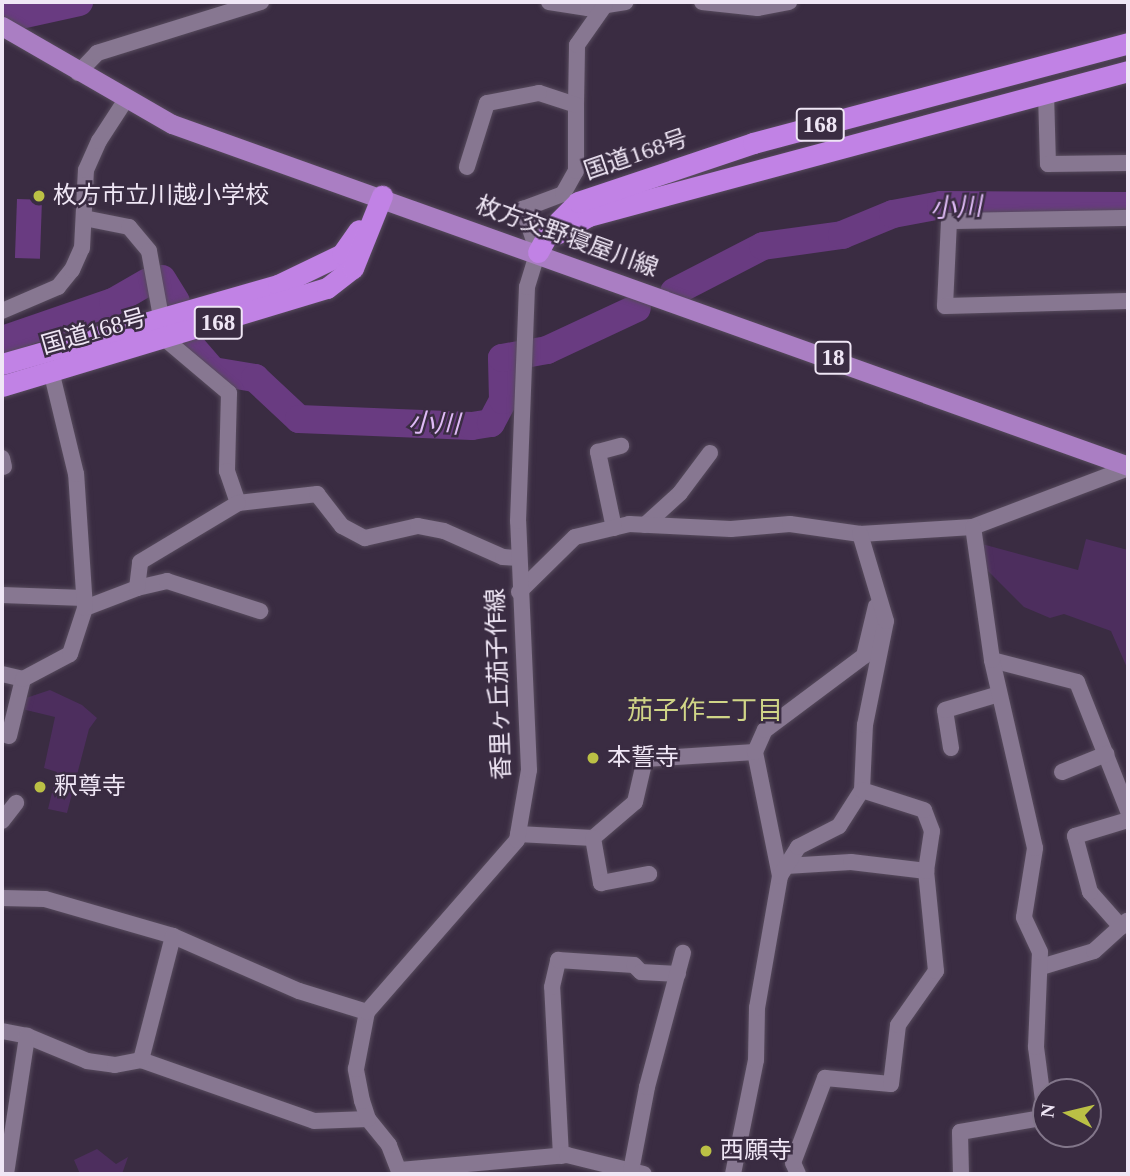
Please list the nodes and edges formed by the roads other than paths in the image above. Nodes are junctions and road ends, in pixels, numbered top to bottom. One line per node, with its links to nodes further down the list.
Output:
1 (261, 2): 11 (street)
2 (549, 2): 6 (street)
3 (626, 2): 7 (street)
4 (710, 2): 5 (street)
5 (789, 2)
6 (587, 5): 7 (street)
7 (605, 5): 14 (street)
8 (2, 26): 11 (main road, 枚方交野寝屋川線 / 18)
9 (1128, 43): 19 (highway, 国道168号 / 168)
10 (1128, 71): 12 (highway, 国道168号 / 168)
11 (78, 72): 13 (main road, 枚方交野寝屋川線 / 18)
12 (1046, 93): 15 (street); 22 (highway, 国道168号 / 168)
13 (125, 101): 18 (main road, 枚方交野寝屋川線 / 18); 20 (street)
14 (576, 105): 16 (street); 17 (street)
15 (1128, 163)
16 (467, 167)
17 (576, 171): 19 (street); 22 (street)
18 (382, 196): 22 (main road, 枚方交野寝屋川線 / 18); 25 (highway, 国道168号 / 168)
19 (578, 202): 22 (highway, 国道168号 / 168)
20 (84, 218): 24 (street); 25 (street)
21 (1128, 218): 23 (street)
22 (538, 252): 33 (main road, 枚方交野寝屋川線 / 18); 39 (street, 香里ヶ丘茄子作線)
23 (1128, 301)
24 (2, 311)
25 (162, 329): 26 (highway, 国道168号); 27 (highway, 国道168号 / 168); 34 (street)
26 (2, 364)
27 (51, 371): 28 (highway, 国道168号 / 168); 44 (street)
28 (2, 386)
29 (621, 446): 30 (street)
30 (598, 452): 32 (street); 37 (street)
31 (710, 453): 35 (street)
32 (582, 456)
33 (1128, 467): 36 (street)
34 (238, 503): 39 (street); 40 (street)
35 (645, 525): 37 (street); 38 (street)
36 (973, 527): 38 (street); 46 (street)
37 (614, 528): 41 (street)
38 (860, 534): 42 (street)
39 (519, 558): 41 (street, 香里ヶ丘茄子作線)
40 (137, 588): 44 (street); 45 (street)
41 (519, 592): 58 (street, 香里ヶ丘茄子作線)
42 (877, 594): 52 (street); 55 (street)
43 (2, 595): 44 (street)
44 (85, 603): 48 (street)
45 (260, 611)
46 (992, 660): 49 (street); 53 (street)
47 (2, 674): 48 (street)
48 (23, 679): 50 (street)
49 (999, 694): 51 (street); 67 (street)
50 (9, 736)
51 (951, 748)
52 (755, 752): 59 (street); 60 (street)
53 (1106, 754): 54 (street); 56 (street)
54 (1062, 772)
55 (862, 790): 60 (street); 61 (street)
56 (1128, 811)
57 (1128, 820): 64 (street)
58 (518, 834): 59 (street); 69 (street, 香里ヶ丘茄子作線)
59 (593, 838): 62 (street)
60 (783, 871): 61 (street); 78 (street)
61 (926, 871): 79 (street)
62 (649, 874)
63 (2, 898): 65 (street)
64 (1124, 923): 67 (street)
65 (173, 936): 69 (street); 72 (street)
66 (683, 953): 68 (street)
67 (1041, 967): 80 (street)
68 (678, 974): 74 (street); 76 (street)
69 (367, 1012): 73 (street, 香里ヶ丘茄子作線)
70 (2, 1031): 71 (street)
71 (27, 1036): 72 (street); 77 (street)
72 (141, 1060): 73 (street)
73 (368, 1119): 75 (street, 香里ヶ丘茄子作線)
74 (561, 1156): 75 (street); 76 (street)
75 (400, 1172)
76 (637, 1173)
77 (6, 1174)
78 (733, 1174)
79 (798, 1174)
80 (961, 1174)

